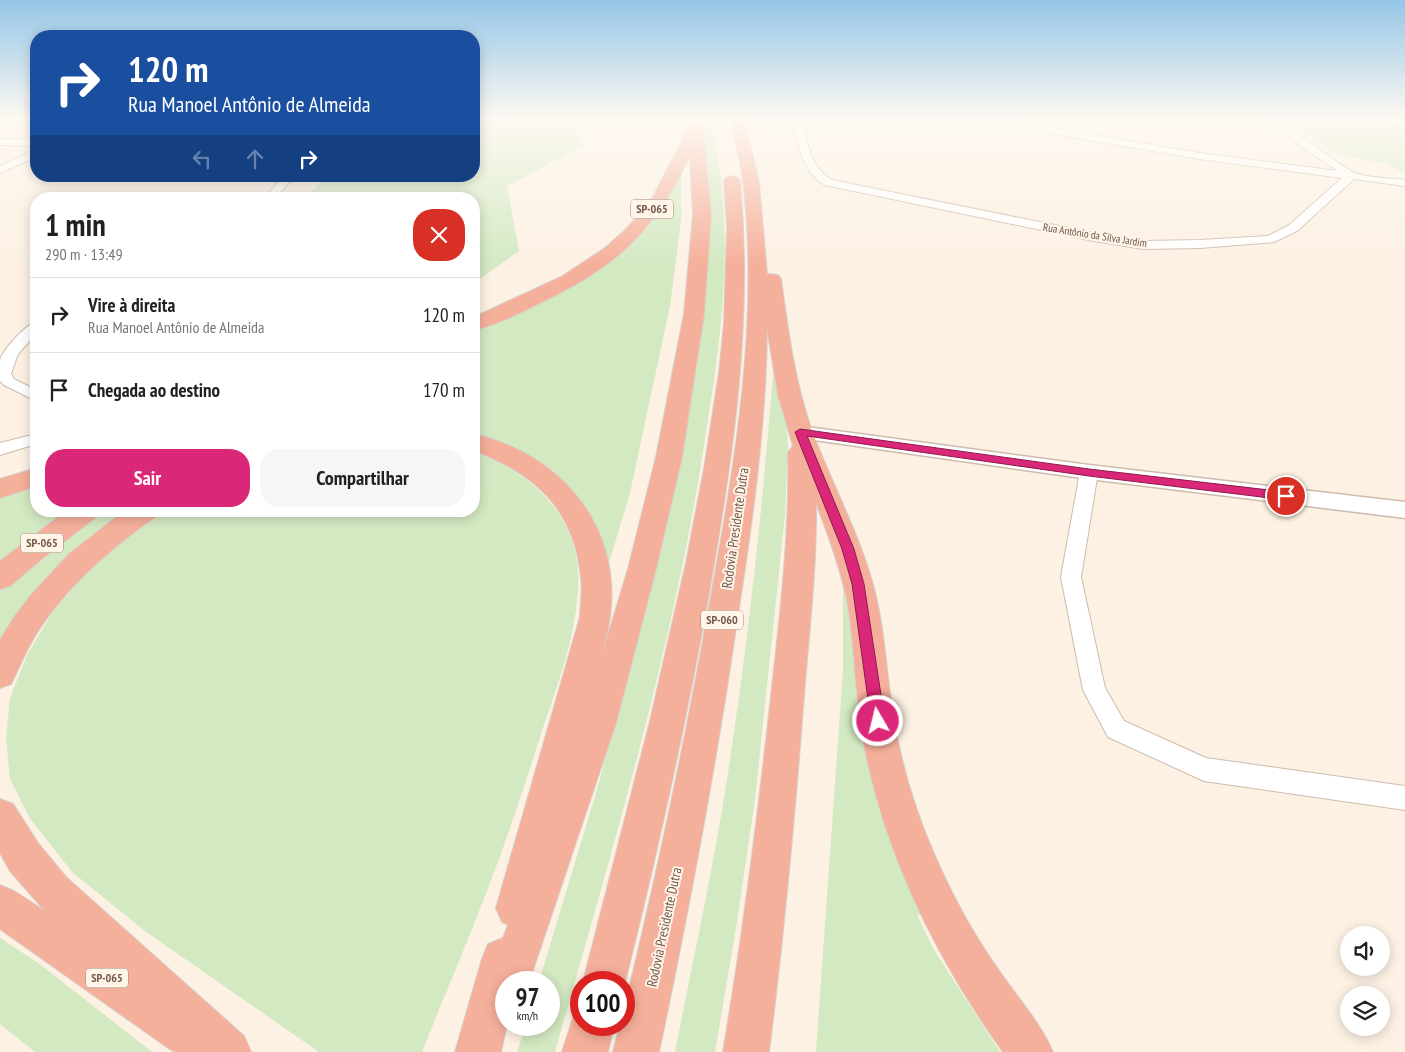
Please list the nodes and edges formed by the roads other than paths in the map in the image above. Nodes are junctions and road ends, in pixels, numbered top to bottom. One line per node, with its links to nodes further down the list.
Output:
1 (678, 167): 14 (highway, SP-065)
2 (704, 167): 33 (highway)
3 (724, 167): 34 (highway, Rodovia Presidente Dutra / SP-060)
4 (748, 167): 11 (highway, Rodovia Presidente Dutra / SP-060)
5 (813, 167): 9 (street)
6 (1284, 167): 8 (street)
7 (1339, 167): 8 (street)
8 (1351, 176): 9 (street, Rua Antônio da Silva Jardim); 12 (street)
9 (821, 180)
10 (284, 182): 13 (street)
11 (751, 182): 17 (highway, SP-060); 42 (highway, Rodovia Presidente Dutra / SP-060)
12 (1405, 183)
13 (275, 192)
14 (480, 321)
15 (30, 332): 16 (street)
16 (30, 393)
17 (800, 432): 21 (street); 43 (highway); 44 (highway, SP-060)
18 (30, 441): 20 (street)
19 (480, 444): 39 (highway)
20 (0, 449)
21 (1089, 472): 24 (street); 29 (street)
22 (30, 480): 23 (highway)
23 (0, 490)
24 (1405, 510)
25 (76, 517): 27 (highway, SP-065)
26 (136, 517): 28 (highway)
27 (0, 578)
28 (0, 674)
29 (1116, 729): 30 (street)
30 (1405, 798)
31 (0, 818): 38 (highway)
32 (0, 905): 37 (highway, SP-065)
33 (512, 971)
34 (607, 971)
35 (495, 1018): 40 (highway)
36 (589, 1036): 41 (highway)
37 (213, 1052)
38 (228, 1052)
39 (478, 1052)
40 (483, 1052)
41 (585, 1052)
42 (636, 1052)
43 (746, 1052)
44 (1030, 1052)

